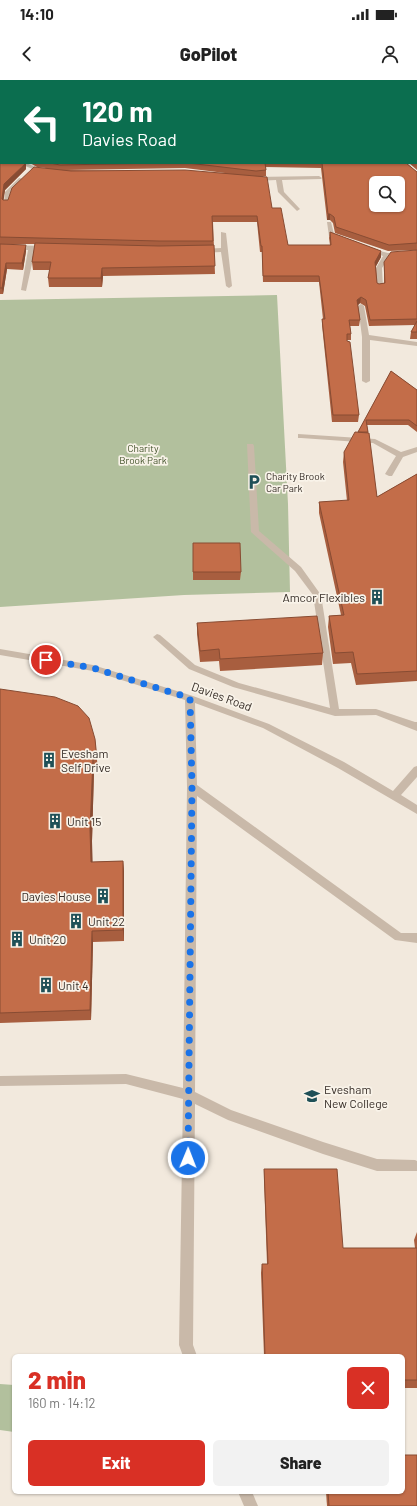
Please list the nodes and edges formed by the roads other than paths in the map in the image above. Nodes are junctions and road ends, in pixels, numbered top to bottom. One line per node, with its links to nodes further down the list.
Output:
1 (24, 164): 2 (street)
2 (33, 169): 3 (street); 7 (street)
3 (53, 173)
4 (319, 178): 6 (street)
5 (248, 179): 6 (street)
6 (279, 180): 8 (street)
7 (6, 204)
8 (297, 209)
9 (330, 223): 11 (street)
10 (223, 233): 16 (street)
11 (343, 239)
12 (362, 246): 19 (street)
13 (0, 247): 14 (street)
14 (32, 248): 15 (street); 22 (street)
15 (53, 248)
16 (224, 250): 17 (street); 20 (street)
17 (195, 251)
18 (417, 253): 19 (street)
19 (387, 254): 21 (street)
20 (229, 286)
21 (380, 288)
22 (24, 290)
23 (361, 306): 24 (street)
24 (366, 337): 25 (street); 26 (street)
25 (417, 344)
26 (366, 381)
27 (301, 436): 30 (street)
28 (250, 446): 35 (street)
29 (417, 449): 30 (street)
30 (400, 455): 31 (street)
31 (388, 474)
32 (157, 637): 35 (street)
33 (0, 652): 34 (street, Davies Road)
34 (190, 698): 38 (street); 39 (street, Davies Road)
35 (335, 713): 36 (street)
36 (417, 727)
37 (417, 770): 39 (street)
38 (192, 787): 41 (street); 43 (street)
39 (395, 795): 40 (street, Davies Road)
40 (417, 810)
41 (417, 938)
42 (0, 1081): 43 (street)
43 (189, 1096): 44 (street); 45 (street)
44 (415, 1166)
45 (188, 1351)
46 (246, 1494): 47 (street)
47 (251, 1506)

